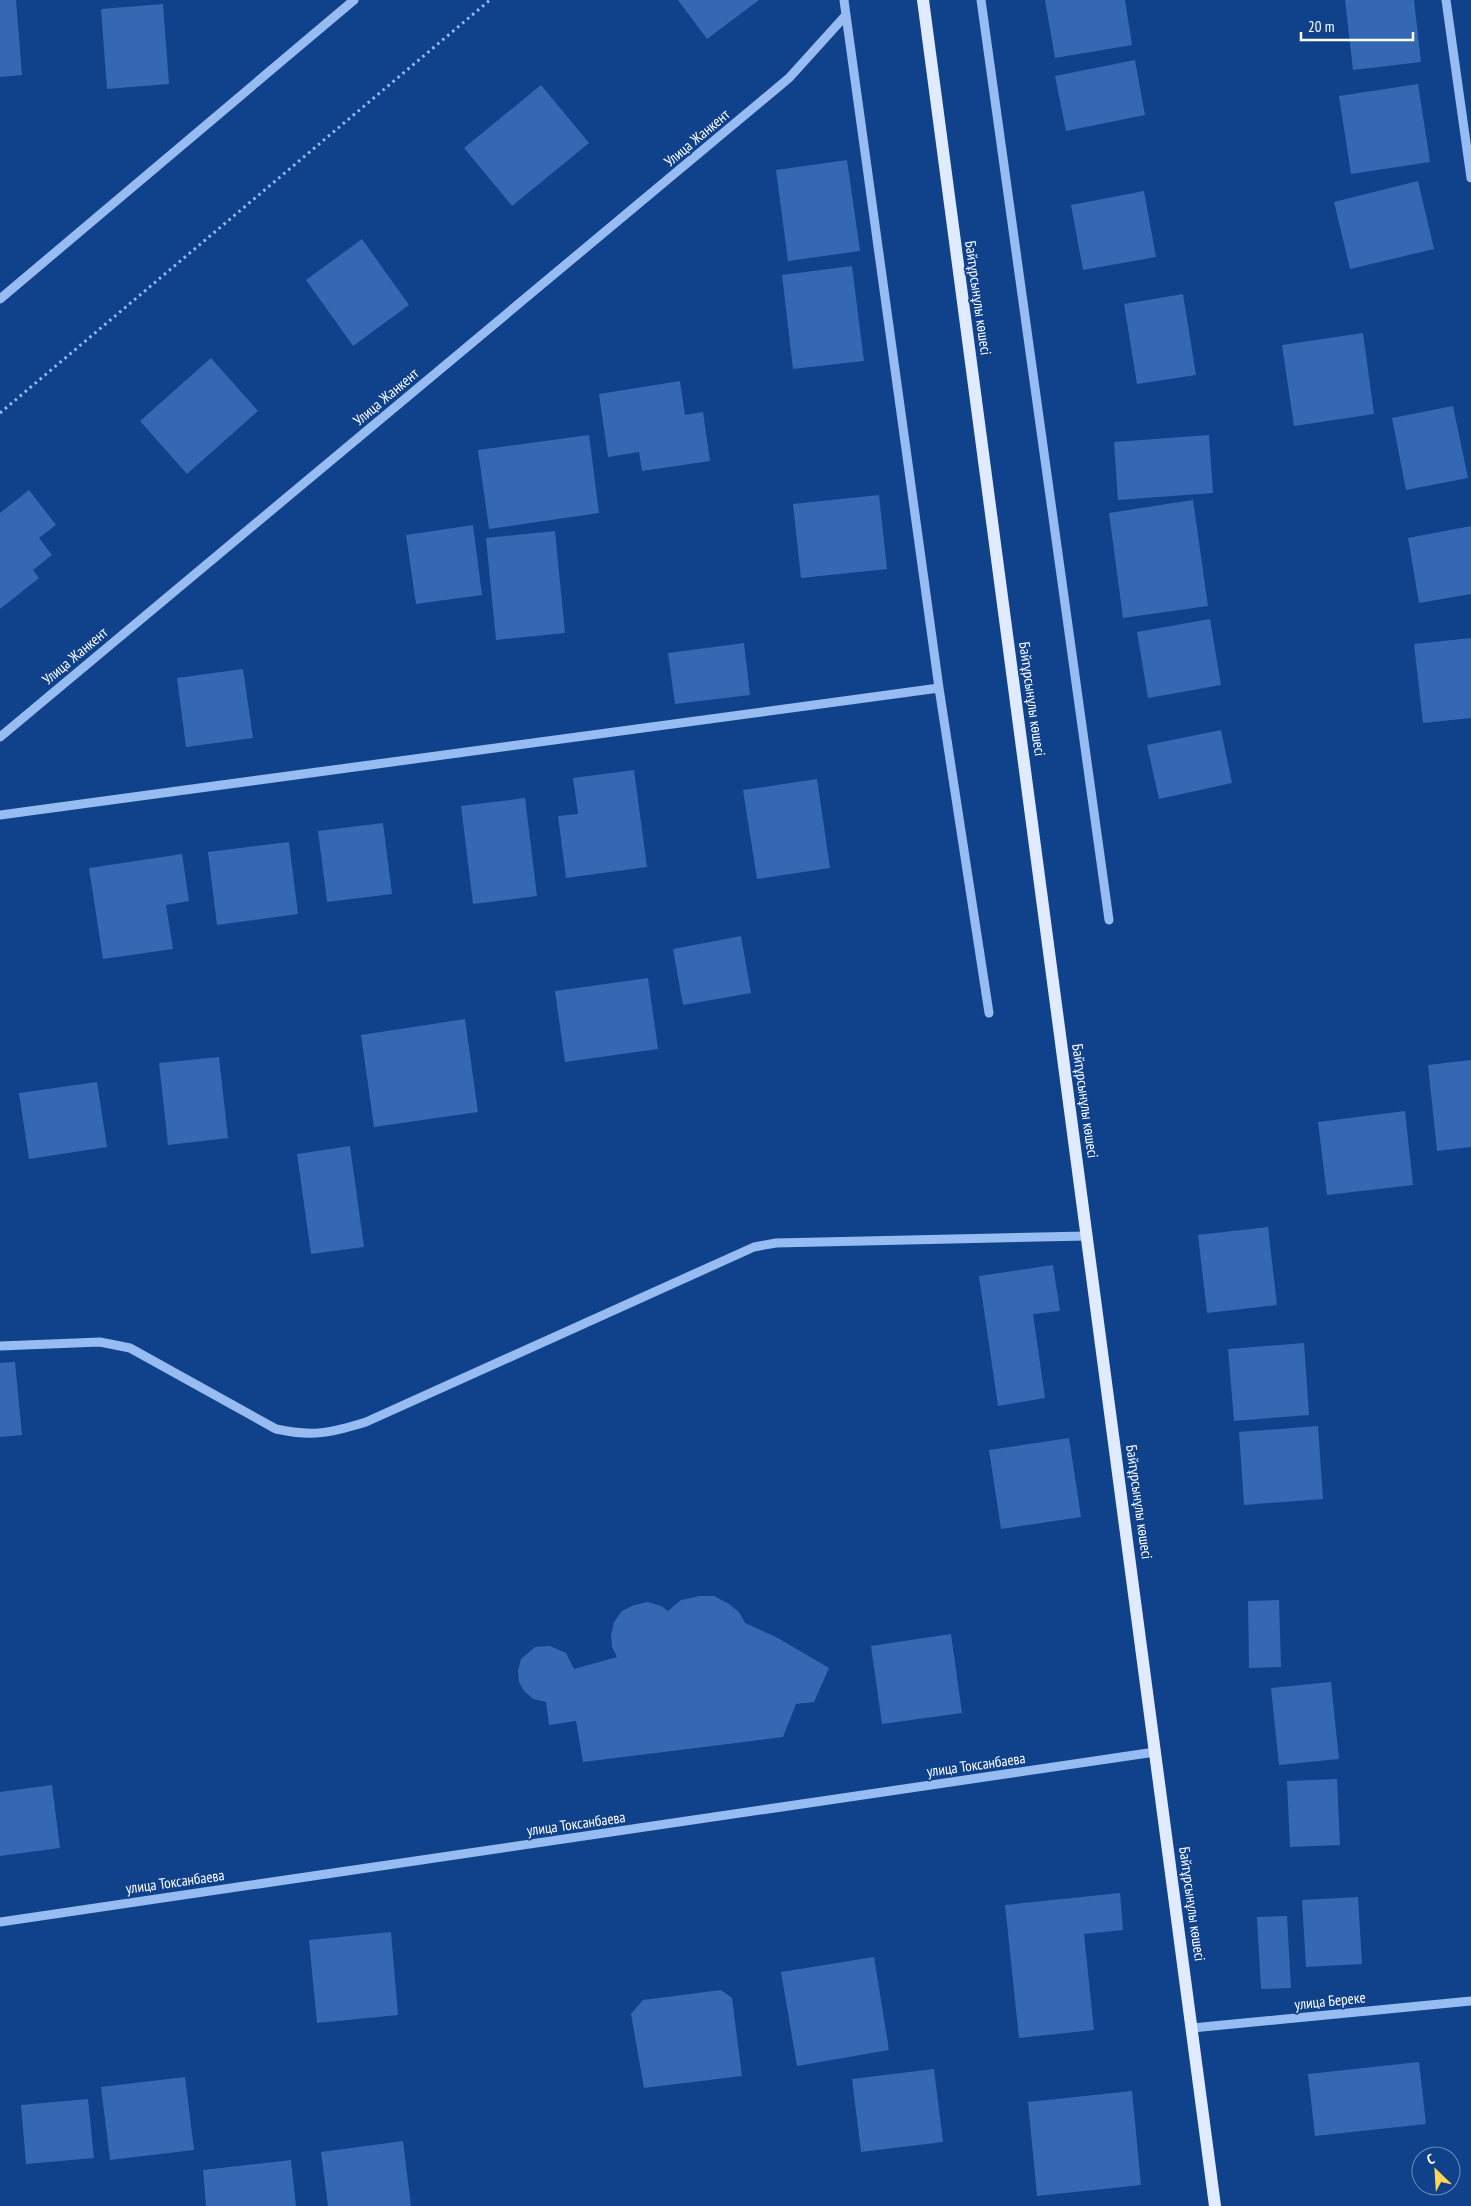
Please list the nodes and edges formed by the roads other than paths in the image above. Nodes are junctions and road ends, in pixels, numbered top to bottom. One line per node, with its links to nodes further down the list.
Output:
1 (354, 0): 8 (street)
2 (844, 0): 6 (street)
3 (922, 0): 14 (main road, Байтұрсынұлы көшесі)
4 (981, 0): 12 (street)
5 (1446, 0): 7 (street)
6 (846, 15): 9 (street); 10 (street, Улица Жанкент)
7 (1471, 178)
8 (0, 299)
9 (940, 688): 11 (street); 13 (street)
10 (0, 737)
11 (0, 815)
12 (1109, 920)
13 (989, 1013)
14 (1087, 1236): 15 (street); 16 (main road, Байтұрсынұлы көшесі)
15 (0, 1346)
16 (1155, 1752): 17 (street, улица Токсанбаева); 19 (main road, Байтұрсынұлы көшесі)
17 (0, 1922)
18 (1471, 2001): 19 (street, улица Береке)
19 (1192, 2028): 20 (main road, Байтұрсынұлы көшесі)
20 (1216, 2206)

